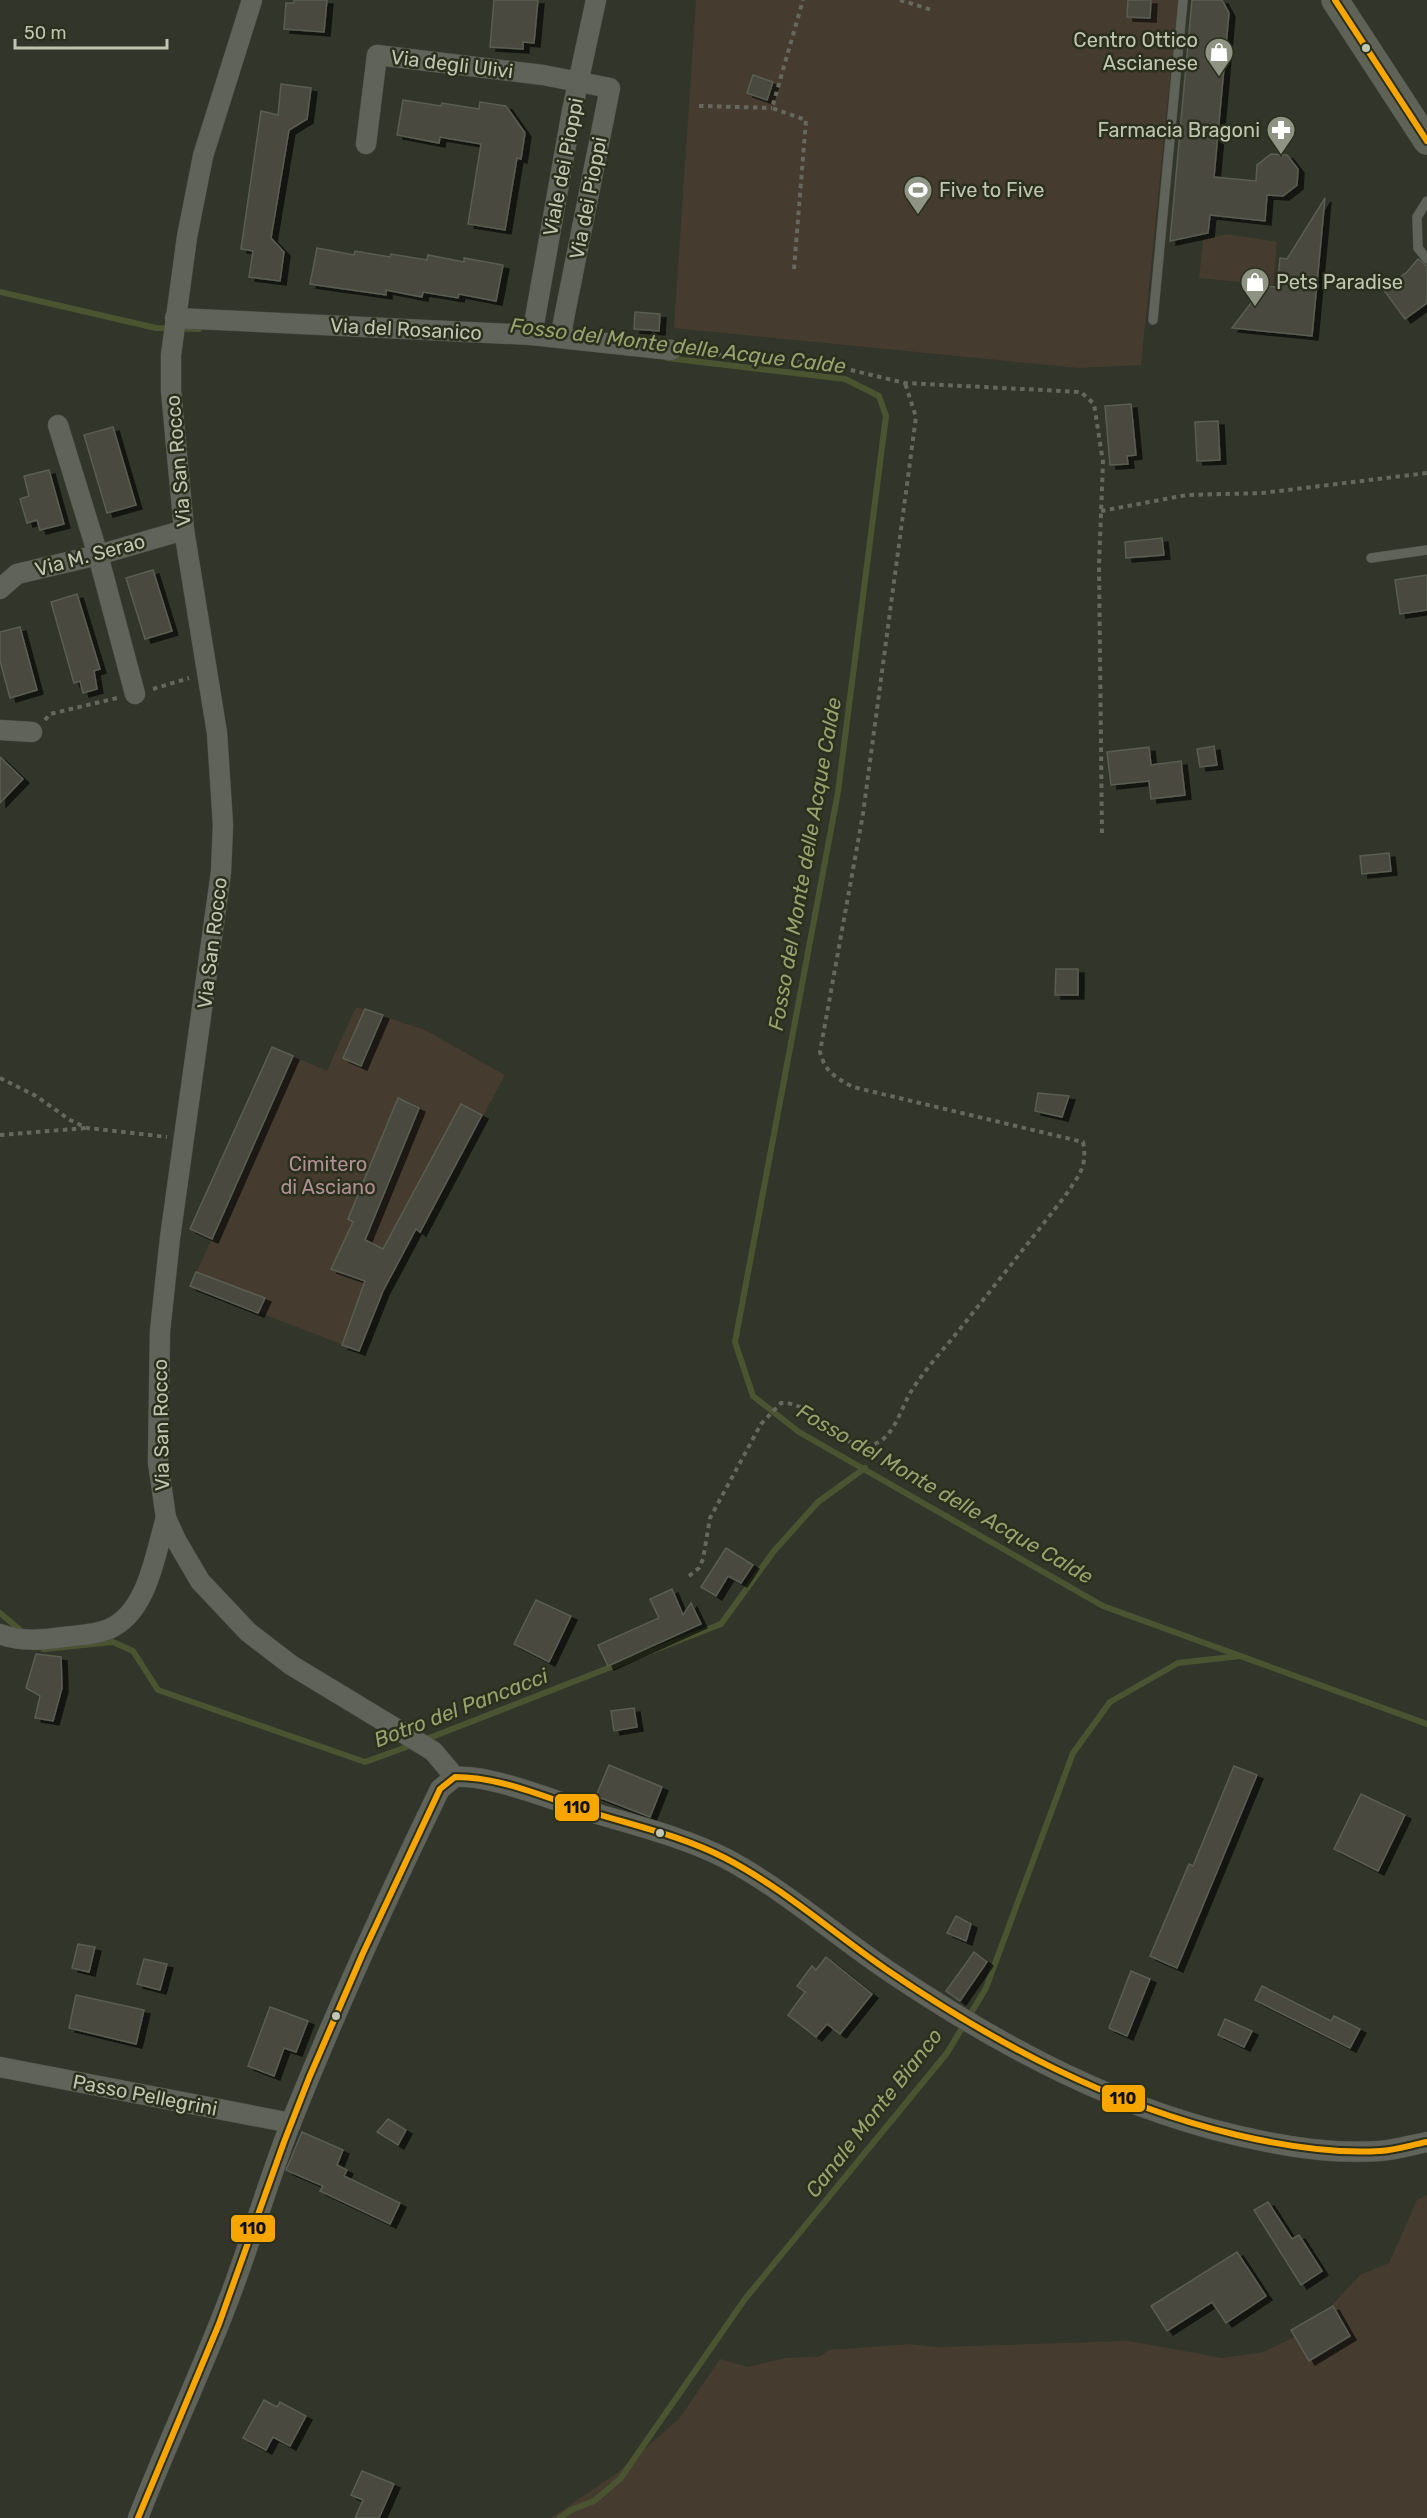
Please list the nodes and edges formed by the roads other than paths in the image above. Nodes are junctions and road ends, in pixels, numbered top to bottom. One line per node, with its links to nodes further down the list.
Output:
1 (252, 0): 11 (street, Via San Rocco)
2 (596, 0): 5 (street, Viale dei Pioppi)
3 (1183, 0): 10 (lane)
4 (1335, 0): 6 (main road)
5 (579, 82): 7 (street, Via degli Ulivi); 12 (street, Viale dei Pioppi); 13 (street, Via dei Pioppi)
6 (1427, 141)
7 (366, 144)
8 (1427, 201): 9 (lane)
9 (1427, 259)
10 (1153, 320)
11 (174, 327): 12 (street, Via del Rosanico); 16 (street, Via San Rocco)
12 (532, 335): 13 (street, Via del Rosanico)
13 (560, 338): 14 (street, Via del Rosanico)
14 (671, 350)
15 (58, 425): 18 (street)
16 (184, 530): 18 (street, Via M. Serao); 24 (street, Via San Rocco)
17 (1427, 550): 19 (lane)
18 (98, 555): 20 (street, Via M. Serao); 21 (street)
19 (1371, 558)
20 (0, 589)
21 (135, 694)
22 (0, 730): 23 (street)
23 (32, 732)
24 (166, 1518): 25 (street); 26 (street, Via San Rocco)
25 (5, 1636)
26 (455, 1778): 28 (street); 29 (street)
27 (0, 2067): 28 (street, Passo Pellegrini)
28 (291, 2123): 30 (street)
29 (1427, 2142)
30 (138, 2518)

